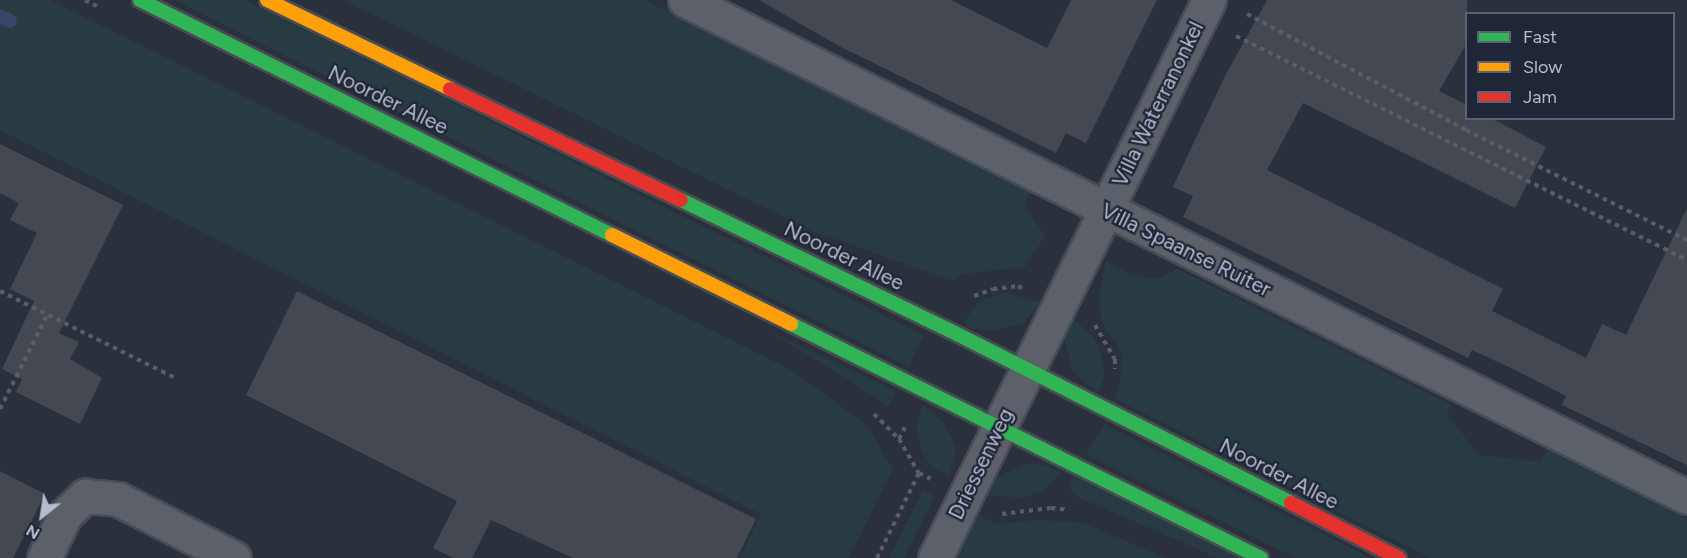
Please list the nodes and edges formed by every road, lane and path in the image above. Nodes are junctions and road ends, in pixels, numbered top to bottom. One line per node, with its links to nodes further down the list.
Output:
1 (140, 0): 13 (street, Noorder Allee)
2 (267, 0): 10 (street, Noorder Allee)
3 (685, 0): 5 (street, Villa Spaanse Ruiter)
4 (1216, 9): 5 (street, Villa Waterranonkel); 6 (path); 7 (path)
5 (1106, 210): 10 (street, Villa Waterranonkel); 15 (street, Villa Spaanse Ruiter)
6 (1687, 240)
7 (1687, 260)
8 (0, 291): 9 (path)
9 (47, 315): 11 (path); 12 (path)
10 (1028, 370): 13 (street, Driessenweg); 23 (street, Noorder Allee)
11 (177, 379)
12 (0, 409)
13 (999, 428): 16 (street, Driessenweg); 22 (street, Noorder Allee)
14 (898, 439): 20 (path)
15 (1687, 497)
16 (964, 498): 17 (path); 21 (street, Driessenweg)
17 (1076, 511)
18 (44, 558): 19 (street)
19 (234, 558)
20 (877, 558)
21 (935, 558)
22 (1261, 558)
23 (1399, 558)

